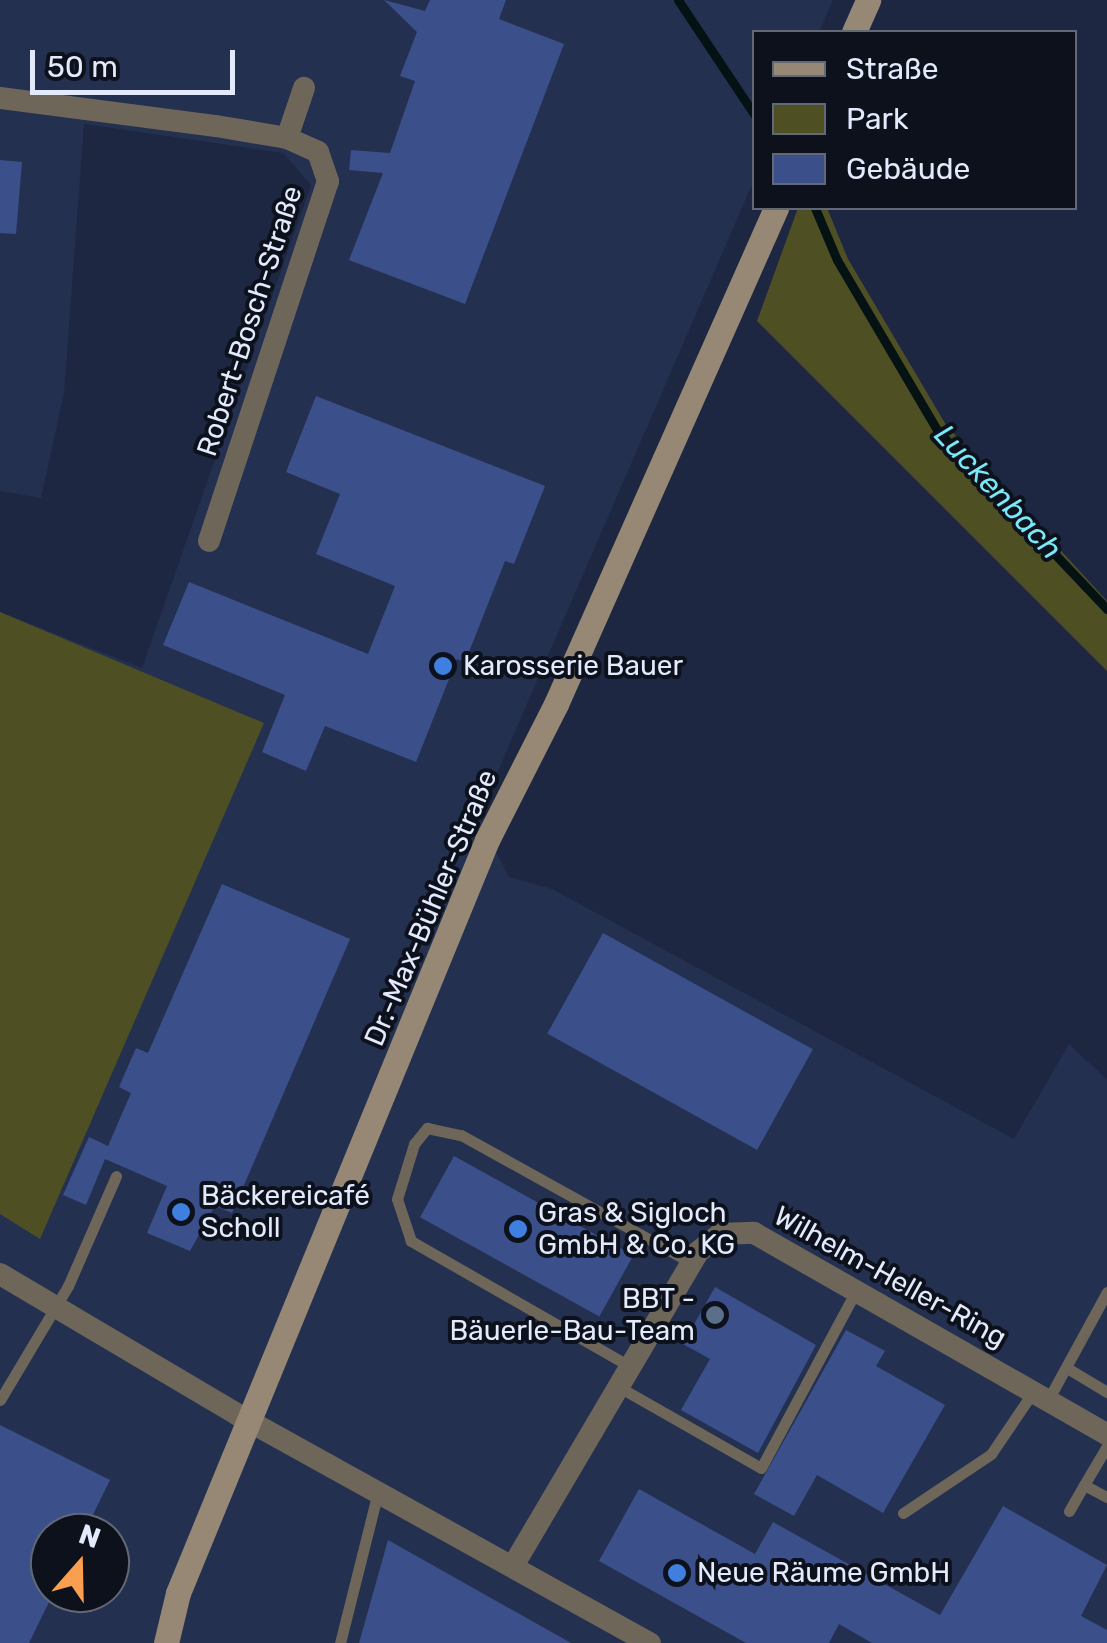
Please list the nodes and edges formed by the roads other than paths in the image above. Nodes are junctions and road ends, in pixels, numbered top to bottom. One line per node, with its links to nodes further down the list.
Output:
1 (868, 0): 2 (street)
2 (855, 30)
3 (304, 88): 5 (street)
4 (0, 98): 5 (street)
5 (287, 138): 7 (street, Robert-Bosch-Straße)
6 (775, 210): 20 (street, Dr.-Max-Bühler-Straße)
7 (208, 541)
8 (116, 1176): 13 (lane)
9 (692, 1263): 11 (street, Wilhelm-Heller-Ring); 16 (street, Wilhelm-Heller-Ring); 16 (lane)
10 (0, 1274): 13 (street)
11 (856, 1292): 16 (lane); 18 (street, Wilhelm-Heller-Ring)
12 (1107, 1292): 14 (lane)
13 (52, 1306): 15 (lane); 20 (street)
14 (1067, 1368): 17 (lane); 18 (lane)
15 (6, 1376): 19 (lane)
16 (625, 1377): 28 (street, Wilhelm-Heller-Ring)
17 (1107, 1392)
18 (1041, 1396): 21 (street, Wilhelm-Heller-Ring); 27 (lane)
19 (0, 1400)
20 (253, 1424): 24 (street); 29 (street, Dr.-Max-Bühler-Straße)
21 (1107, 1434)
22 (1107, 1446): 23 (lane)
23 (1084, 1485): 25 (lane); 26 (lane)
24 (378, 1492): 28 (street); 30 (lane)
25 (1107, 1497)
26 (1069, 1511)
27 (903, 1512)
28 (513, 1566): 31 (street)
29 (166, 1643)
30 (340, 1643)
31 (650, 1643)

